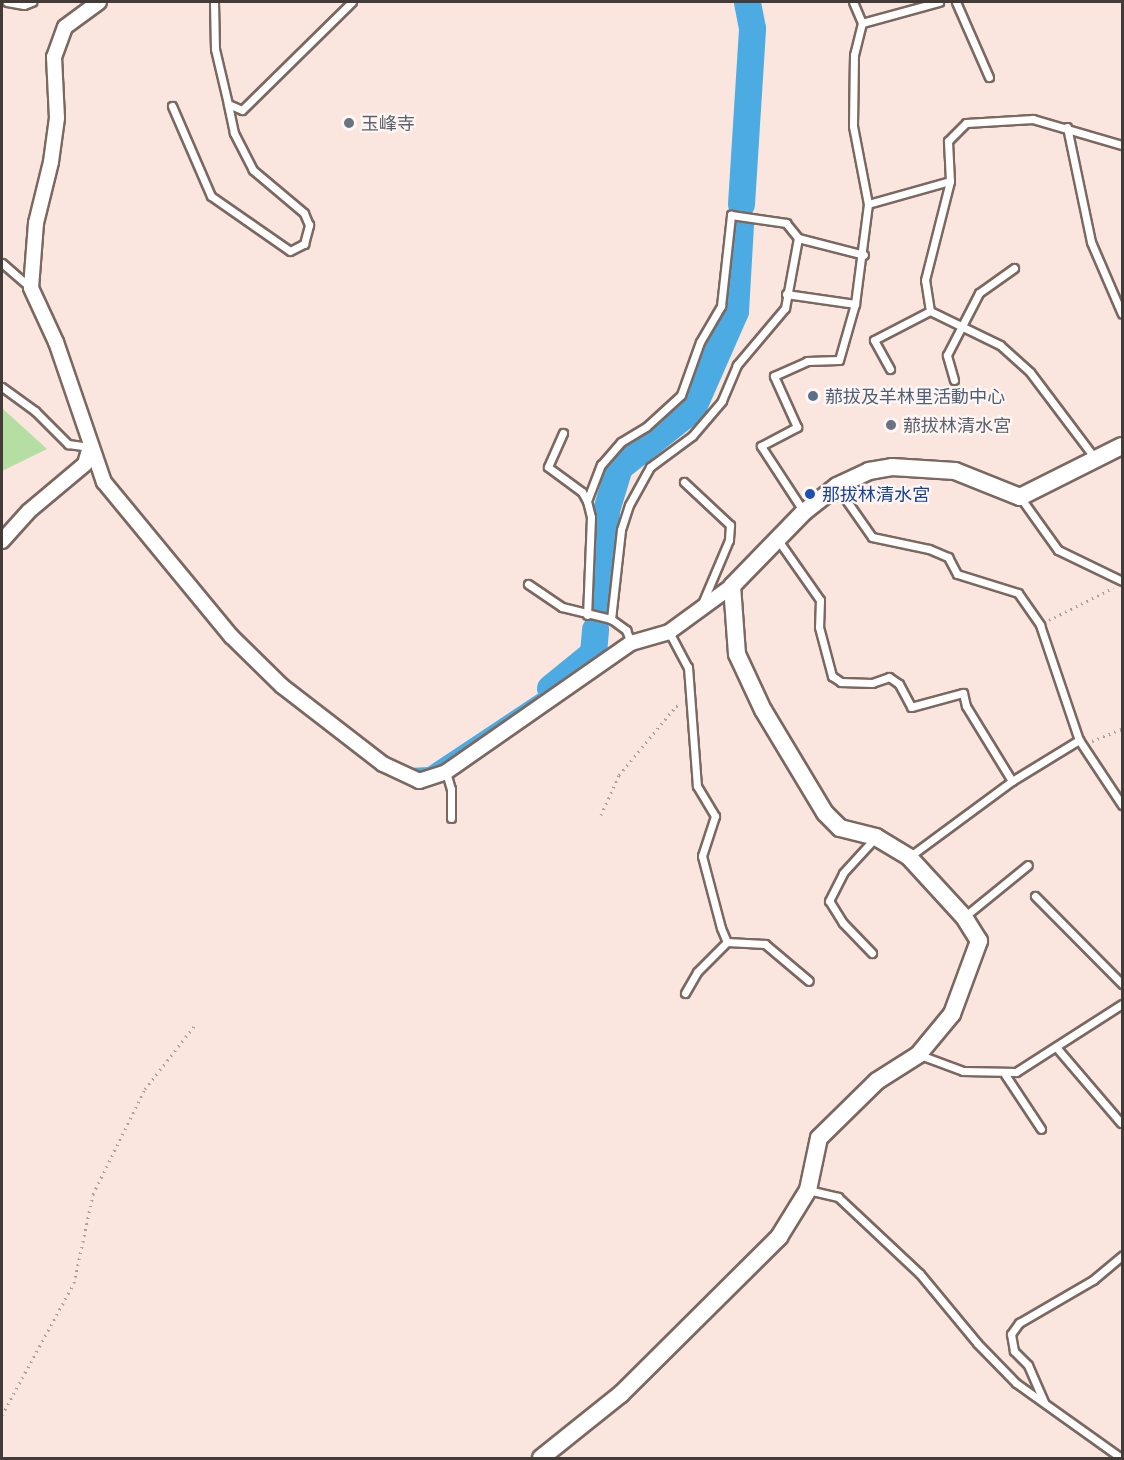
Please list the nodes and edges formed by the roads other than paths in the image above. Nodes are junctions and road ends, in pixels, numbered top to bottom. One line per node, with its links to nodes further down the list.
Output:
1 (7, 2): 2 (lane)
2 (32, 2)
3 (99, 2): 21 (street)
4 (214, 2): 11 (lane)
5 (352, 2): 11 (lane)
6 (853, 2): 9 (lane)
7 (939, 2): 9 (lane)
8 (956, 2): 10 (lane)
9 (862, 23): 16 (lane)
10 (989, 77)
11 (228, 104): 12 (lane)
12 (172, 106)
13 (1066, 127): 14 (lane); 15 (lane); 25 (lane)
14 (1122, 145)
15 (950, 181): 16 (lane); 24 (lane)
16 (868, 204): 18 (lane)
17 (798, 238): 18 (lane); 22 (lane); 37 (lane)
18 (864, 255): 23 (lane)
19 (2, 263): 21 (lane)
20 (1014, 268): 26 (lane)
21 (31, 288): 32 (street)
22 (786, 294): 23 (lane); 46 (lane)
23 (855, 304): 38 (lane)
24 (930, 311): 26 (lane); 27 (lane)
25 (1122, 314)
26 (961, 328): 28 (lane); 33 (lane)
27 (890, 369)
28 (954, 380)
29 (2, 387): 32 (lane)
30 (563, 433): 37 (lane)
31 (1122, 446): 33 (street)
32 (90, 447): 40 (street); 50 (street)
33 (1094, 457): 36 (street)
34 (684, 482): 44 (lane)
35 (837, 486): 36 (street); 38 (street); 49 (lane)
36 (1020, 497): 41 (lane)
37 (587, 501): 45 (lane)
38 (804, 512): 39 (street)
39 (776, 538): 43 (street); 51 (lane)
40 (2, 541)
41 (1122, 582)
42 (528, 584): 45 (lane)
43 (732, 586): 44 (street); 54 (street)
44 (699, 611): 47 (street)
45 (587, 615): 46 (lane)
46 (611, 619): 48 (lane)
47 (669, 632): 48 (street); 59 (lane)
48 (631, 643): 50 (street)
49 (1080, 742): 51 (lane); 52 (lane)
50 (446, 772): 53 (lane)
51 (1012, 781): 55 (lane)
52 (1122, 805)
53 (451, 818)
54 (876, 837): 55 (street); 60 (lane)
55 (909, 857): 58 (street)
56 (1028, 865): 58 (lane)
57 (1035, 896): 62 (lane)
58 (964, 917): 66 (street)
59 (727, 942): 61 (lane); 63 (lane)
60 (872, 953)
61 (809, 981)
62 (1122, 984)
63 (685, 993)
64 (1122, 1004): 65 (lane)
65 (1056, 1047): 67 (lane); 68 (lane)
66 (918, 1055): 67 (lane); 70 (street)
67 (1004, 1073): 69 (lane)
68 (1121, 1123)
69 (1041, 1129)
70 (808, 1190): 72 (lane); 73 (street)
71 (1122, 1256): 72 (lane)
72 (1044, 1402): 74 (lane)
73 (541, 1458)
74 (1121, 1458)

